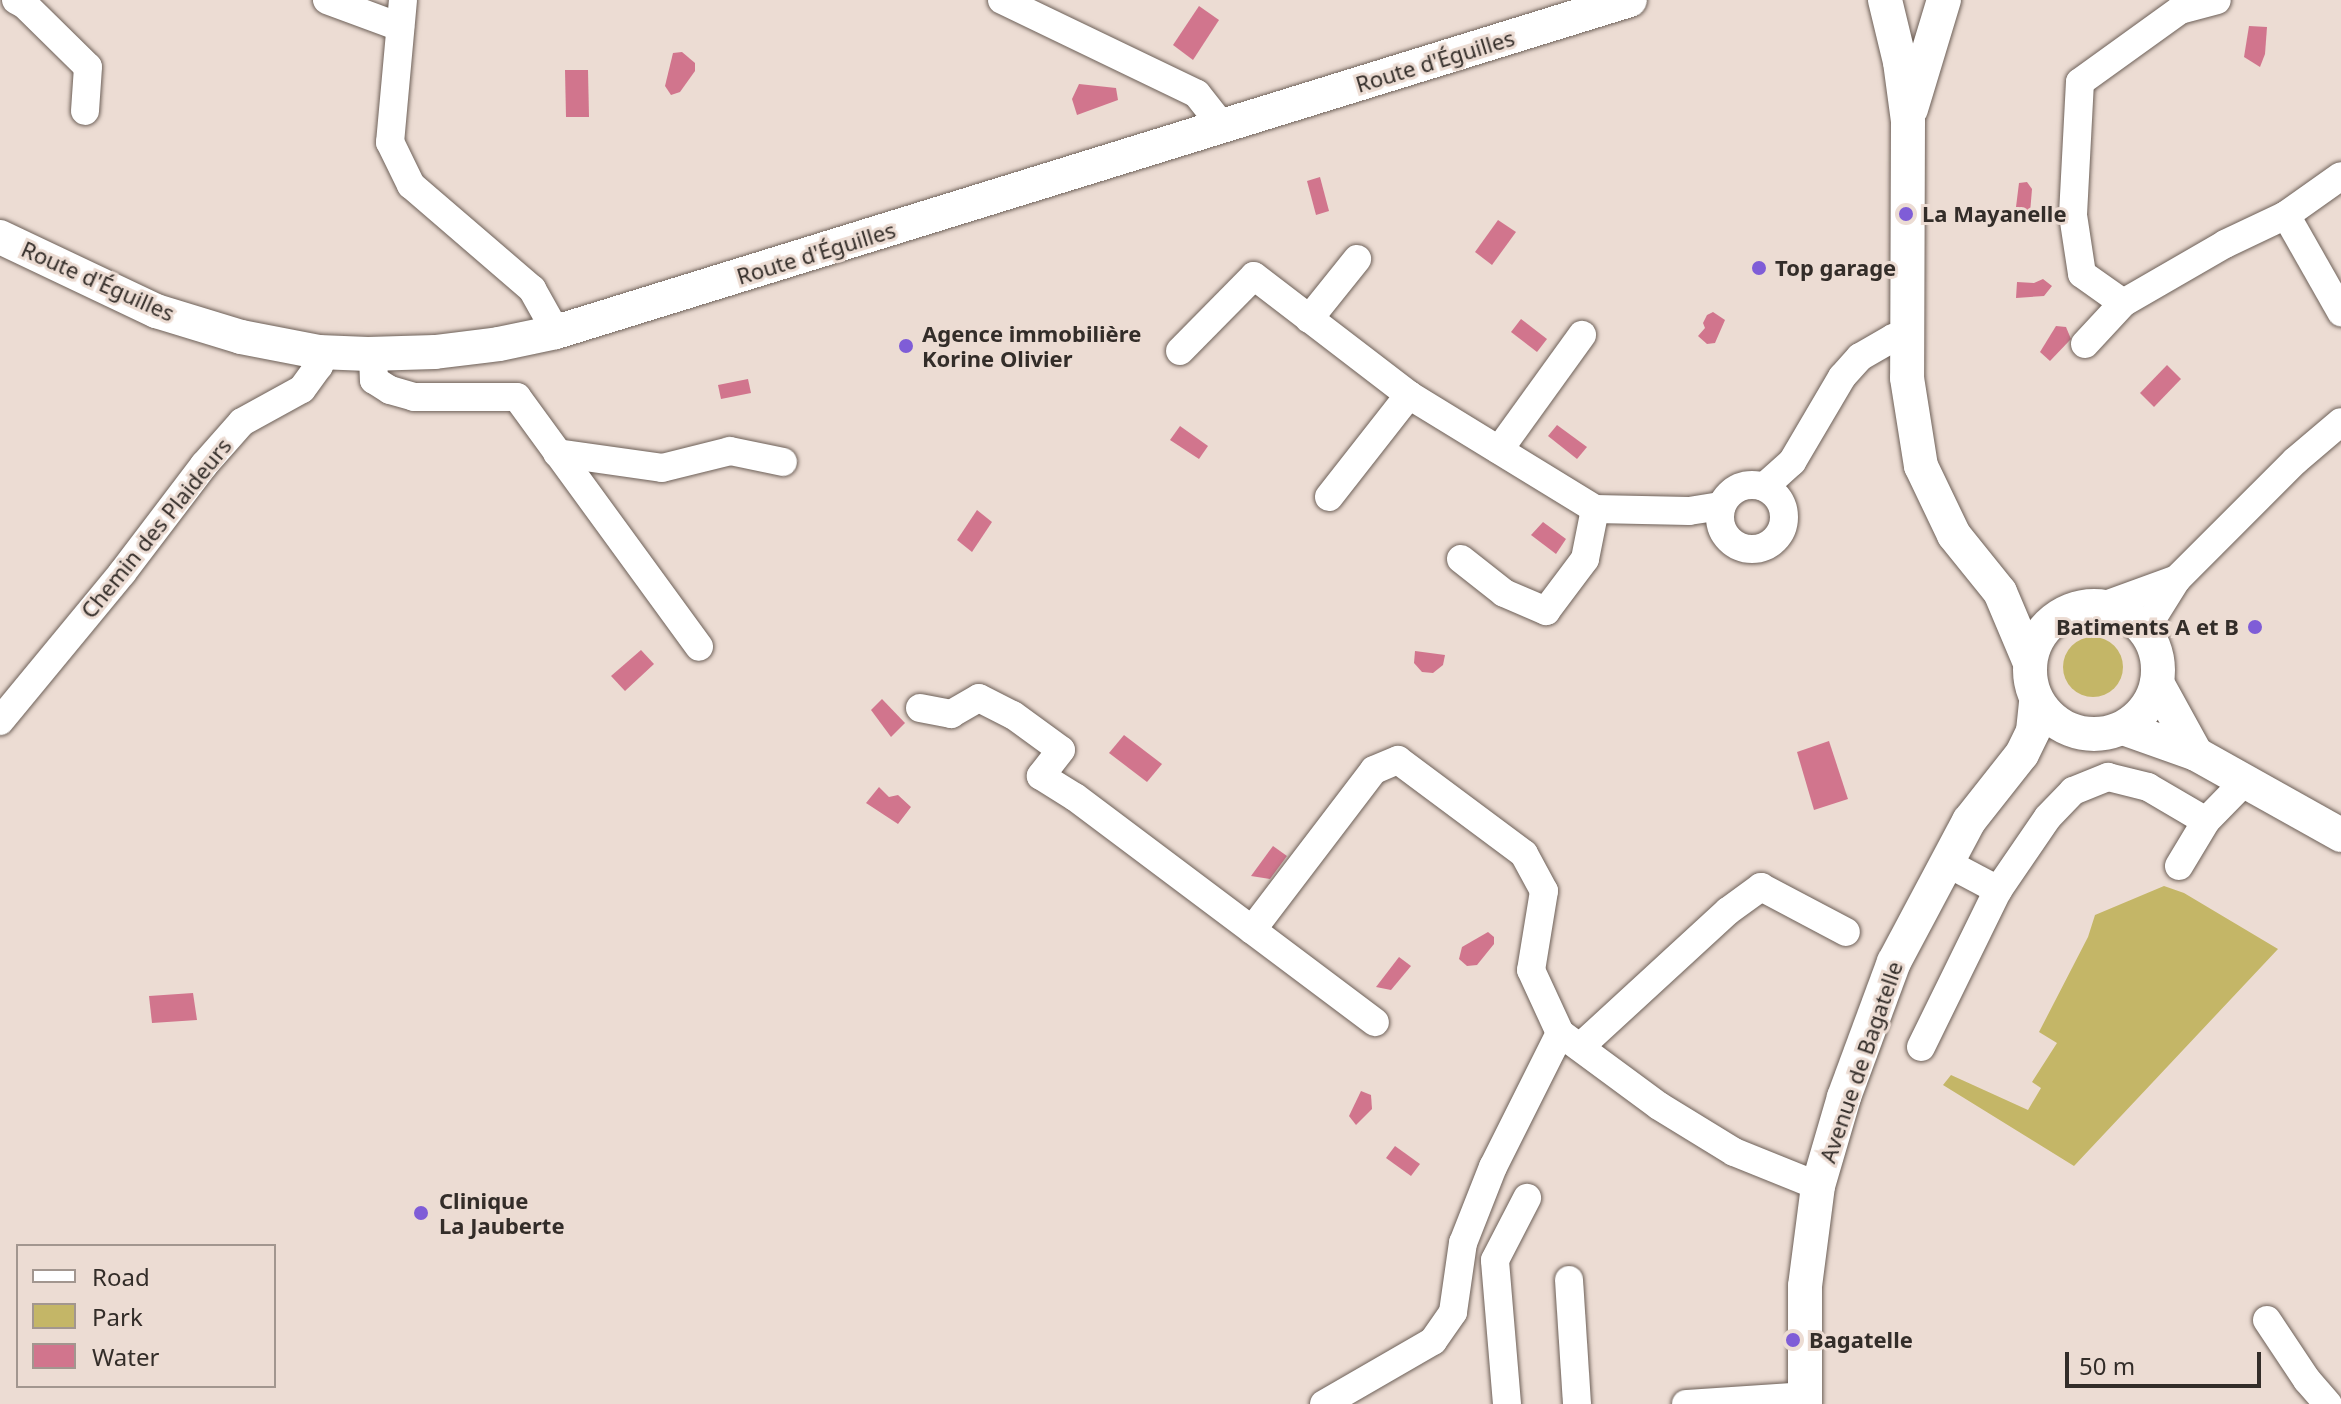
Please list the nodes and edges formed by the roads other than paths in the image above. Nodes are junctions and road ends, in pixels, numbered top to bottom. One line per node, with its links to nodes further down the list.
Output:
1 (16, 0): 9 (street)
2 (327, 0): 8 (street)
3 (1002, 0): 11 (street)
4 (1630, 0): 11 (street, Route d'Éguilles)
5 (1885, 0): 10 (street)
6 (1944, 0): 10 (street)
7 (2217, 0): 16 (street)
8 (402, 13): 19 (street)
9 (85, 111)
10 (1908, 121): 20 (street)
11 (1223, 127): 19 (street, Route d'Éguilles)
12 (2341, 176): 13 (street)
13 (2286, 215): 16 (street); 17 (street)
14 (0, 237): 24 (street, Route d'Éguilles)
15 (1357, 259): 18 (street)
16 (2123, 303): 22 (street)
17 (2341, 312)
18 (1309, 319): 23 (street); 26 (street)
19 (556, 332): 25 (street, Route d'Éguilles)
20 (1908, 333): 31 (street); 41 (street)
21 (1582, 335): 28 (street)
22 (2085, 344)
23 (1180, 351)
24 (319, 352): 25 (street, Route d'Éguilles); 50 (street, Chemin des Plaideurs)
25 (373, 354): 29 (street)
26 (1409, 395): 28 (street); 33 (street)
27 (2338, 430): 40 (street)
28 (1499, 450): 35 (street)
29 (557, 453): 30 (street); 45 (street)
30 (783, 462)
31 (1792, 462): 32 (street); 37 (street)
32 (1764, 487): 34 (street); 37 (street)
33 (1329, 497)
34 (1722, 506): 36 (street); 38 (street)
35 (1595, 509): 36 (street); 39 (street)
36 (1689, 511): 38 (street)
37 (1784, 511): 38 (street)
38 (1727, 538)
39 (1461, 559)
40 (2177, 579): 42 (street); 44 (street)
41 (2000, 592): 43 (street); 46 (street)
42 (2103, 606): 43 (street); 44 (street)
43 (2057, 617): 46 (street)
44 (2145, 630): 47 (street)
45 (699, 647)
46 (2030, 663): 48 (street)
47 (2157, 683): 51 (street); 54 (street)
48 (2036, 700): 52 (street); 53 (street, Avenue de Bagatelle)
49 (920, 708): 61 (street)
50 (0, 721)
51 (2123, 728): 52 (street); 54 (street)
52 (2085, 734): 53 (street)
53 (2022, 754): 58 (street, Avenue de Bagatelle)
54 (2196, 754): 55 (street)
55 (2244, 782): 56 (street); 57 (street)
56 (2206, 821): 59 (street); 60 (street)
57 (2341, 835)
58 (1947, 863): 60 (street); 66 (street, Avenue de Bagatelle)
59 (2179, 866)
60 (1998, 890): 65 (street)
61 (1252, 930): 63 (street); 64 (street)
62 (1846, 932): 64 (street)
63 (1375, 1022)
64 (1570, 1040): 66 (street); 71 (street)
65 (1921, 1047)
66 (1818, 1186): 70 (street, Avenue de Bagatelle)
67 (1527, 1198): 72 (street)
68 (1569, 1280): 73 (street)
69 (2267, 1320): 75 (street)
70 (1805, 1400): 74 (street)
71 (1324, 1404)
72 (1507, 1404)
73 (1577, 1404)
74 (1686, 1404)
75 (2328, 1404)

